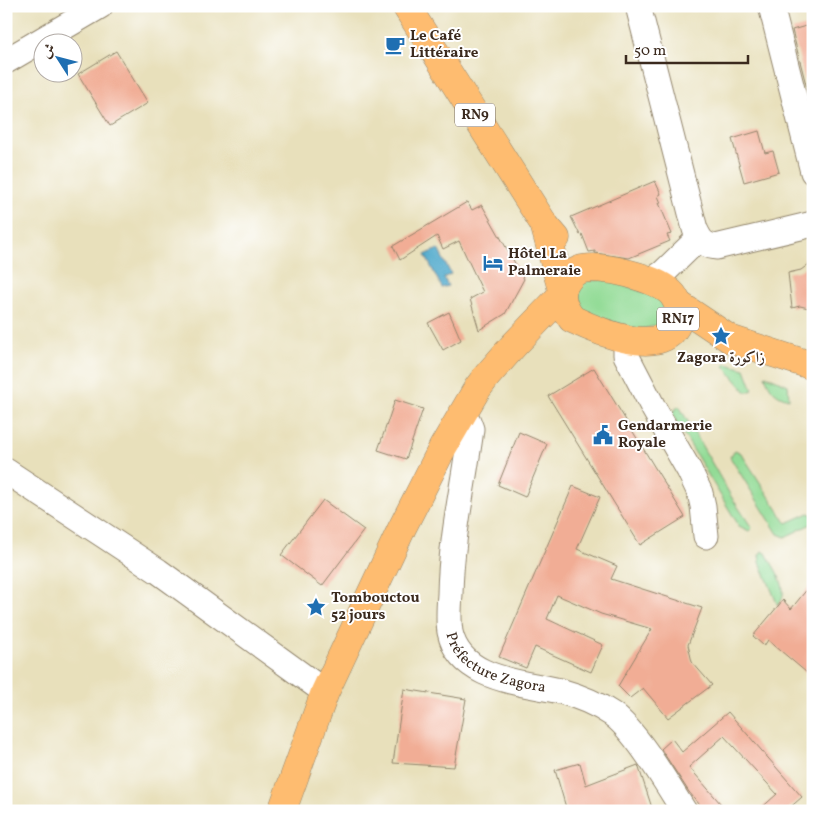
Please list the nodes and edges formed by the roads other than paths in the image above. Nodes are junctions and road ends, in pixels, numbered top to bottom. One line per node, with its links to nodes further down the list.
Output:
1 (100, 6): 5 (street)
2 (406, 6): 7 (main road, RN9)
3 (638, 6): 9 (street)
4 (771, 6): 6 (street)
5 (6, 61)
6 (813, 172)
7 (544, 224): 10 (main road, RN9); 13 (main road, RN9)
8 (813, 224): 9 (street)
9 (699, 238): 11 (street); 12 (street)
10 (584, 269): 11 (main road, RN17); 13 (main road)
11 (648, 280): 12 (main road, RN17)
12 (676, 300): 15 (main road, RN17); 16 (main road, RN17)
13 (566, 302): 14 (main road, RN17); 18 (main road)
14 (626, 338): 15 (main road, RN17); 20 (street)
15 (663, 338): 16 (main road, RN17)
16 (730, 339): 17 (main road, RN17)
17 (813, 366)
18 (462, 415): 21 (main road); 23 (street, Préfecture Zagora)
19 (6, 471): 21 (street)
20 (706, 536)
21 (325, 692): 22 (main road)
22 (282, 811)
23 (684, 811)

